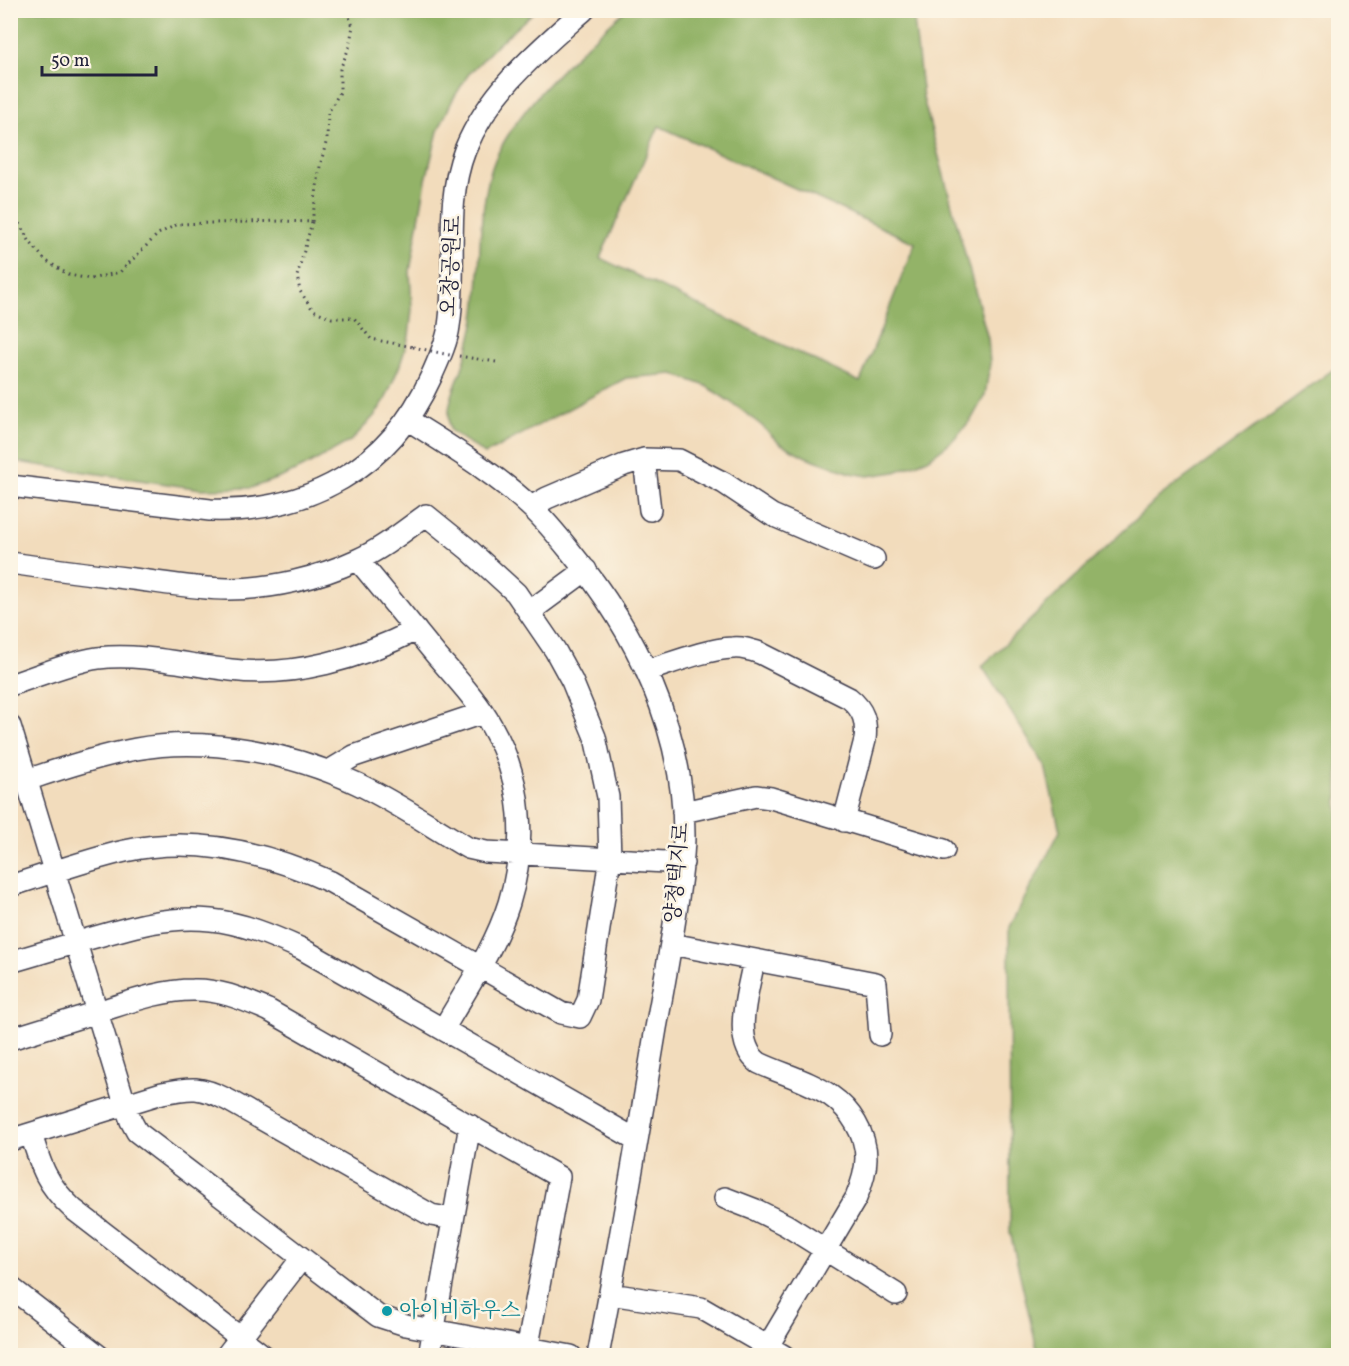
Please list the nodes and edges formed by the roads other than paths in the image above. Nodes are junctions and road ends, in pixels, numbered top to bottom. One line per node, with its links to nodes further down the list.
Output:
1 (584, 10): 2 (street, 오창공원로)
2 (407, 419): 4 (street, 오창공원로); 5 (street, 양청택지로)
3 (644, 459): 5 (street); 6 (street); 7 (street)
4 (10, 486)
5 (531, 507): 10 (street, 양청택지로)
6 (650, 510)
7 (874, 559)
8 (358, 560): 9 (street); 11 (street); 12 (street)
9 (10, 563)
10 (586, 570): 11 (street); 13 (street, 양청택지로)
11 (529, 612): 23 (street)
12 (416, 630): 14 (street); 15 (street)
13 (646, 670): 19 (street, 양청택지로); 20 (street)
14 (10, 684)
15 (483, 713): 17 (street); 22 (street)
16 (10, 726): 18 (street)
17 (329, 771): 18 (street); 22 (street)
18 (27, 780): 25 (street)
19 (683, 812): 20 (street); 24 (street, 양청택지로)
20 (844, 821): 21 (street)
21 (944, 850)
22 (519, 852): 23 (street); 31 (street)
23 (610, 858): 24 (street); 31 (street)
24 (683, 863): 28 (street, 양청택지로)
25 (54, 872): 26 (street); 27 (street); 31 (street)
26 (10, 886)
27 (75, 943): 30 (street); 32 (street); 33 (street)
28 (670, 944): 29 (street); 40 (street, 양청택지로)
29 (754, 960): 34 (street); 43 (street)
30 (10, 962)
31 (480, 966): 33 (street)
32 (97, 1012): 35 (street); 36 (street); 37 (street)
33 (444, 1028): 40 (street)
34 (880, 1035)
35 (10, 1039)
36 (125, 1104): 38 (street); 42 (street); 44 (street)
37 (470, 1125): 42 (street); 51 (street)
38 (31, 1134): 39 (street); 49 (street)
39 (10, 1140)
40 (638, 1140): 46 (street, 양청택지로)
41 (725, 1198): 43 (street)
42 (453, 1219): 48 (street)
43 (826, 1250): 47 (street); 50 (street)
44 (302, 1258): 48 (street); 49 (street)
45 (10, 1287): 52 (street)
46 (610, 1294): 50 (street); 57 (street, 양청택지로)
47 (896, 1294)
48 (433, 1330): 51 (street); 55 (street)
49 (240, 1337): 53 (street); 54 (street)
50 (776, 1351)
51 (527, 1352): 56 (street)
52 (99, 1356)
53 (226, 1356)
54 (264, 1356)
55 (429, 1356)
56 (571, 1356)
57 (598, 1356)

